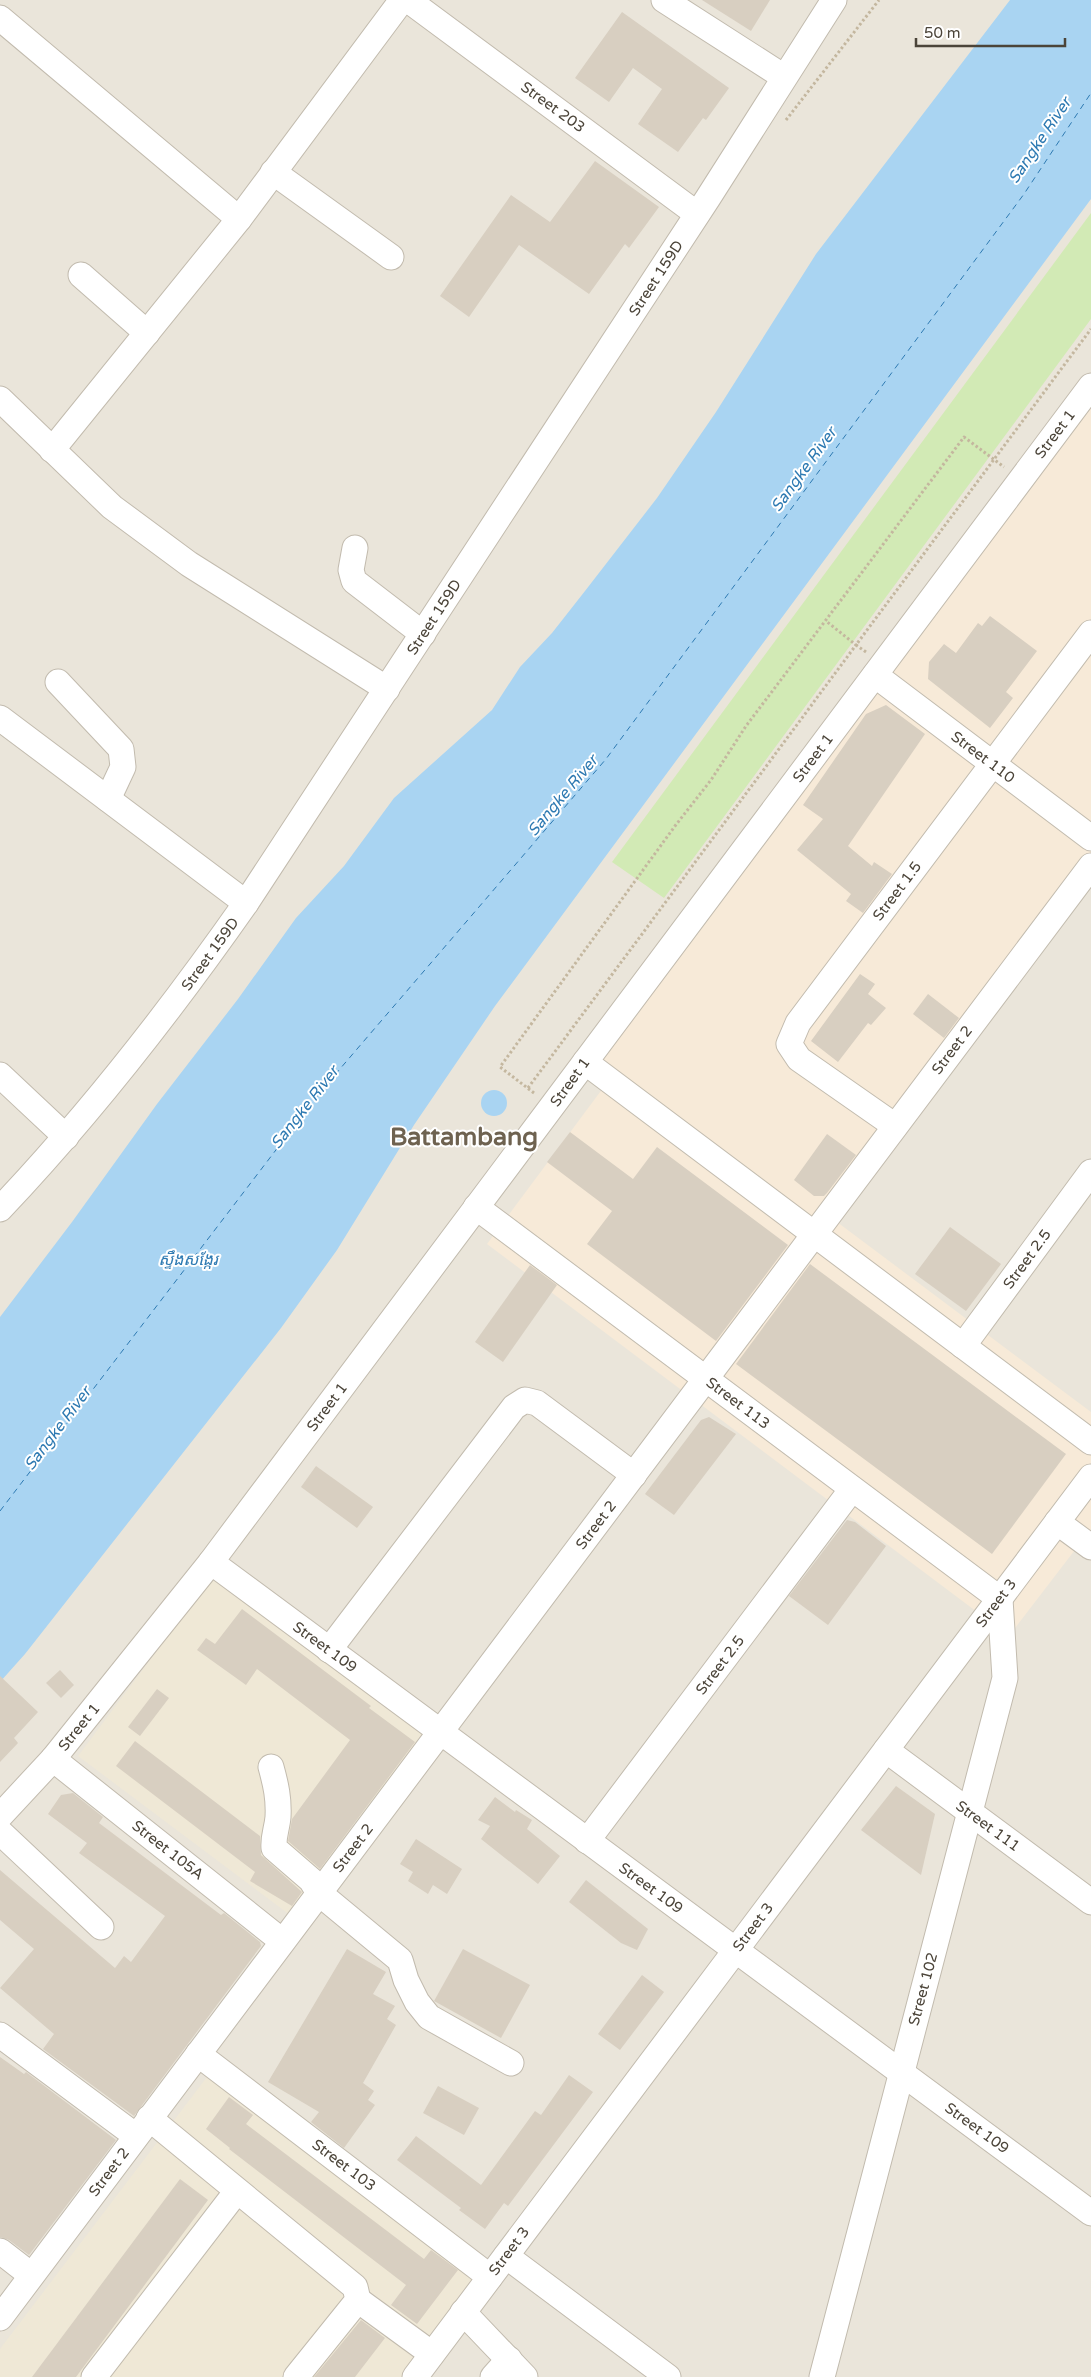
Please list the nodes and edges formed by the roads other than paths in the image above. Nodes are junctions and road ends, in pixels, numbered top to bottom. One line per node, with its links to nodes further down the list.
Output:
1 (402, 0): 7 (street)
2 (408, 0): 8 (street, Street 203)
3 (664, 0): 6 (street)
4 (834, 0): 6 (street, Street 159D)
5 (0, 18): 9 (street)
6 (784, 77): 8 (street, Street 159D)
7 (273, 172): 9 (street); 10 (street)
8 (697, 214): 18 (street, Street 159D)
9 (239, 219): 12 (street)
10 (391, 257)
11 (81, 275): 12 (street)
12 (147, 333): 15 (street)
13 (1091, 386): 19 (street, Street 1)
14 (0, 400): 15 (street)
15 (52, 450): 21 (street)
16 (355, 548): 18 (street)
17 (1091, 633): 23 (street, Street 1.5)
18 (423, 634): 21 (street, Street 159D)
19 (879, 669): 23 (street, Street 110); 28 (street, Street 1)
20 (58, 682): 24 (street)
21 (386, 689): 27 (street, Street 159D)
22 (0, 718): 24 (street)
23 (992, 764): 25 (street, Street 110); 30 (street, Street 1.5)
24 (108, 799): 27 (street)
25 (1091, 838)
26 (1091, 866): 30 (street, Street 2)
27 (246, 903): 31 (street, Street 159D)
28 (585, 1062): 34 (street, Street 1); 35 (street)
29 (0, 1076): 31 (street)
30 (895, 1126): 35 (street, Street 2)
31 (66, 1137): 33 (street, Street 159D)
32 (1091, 1172): 36 (street, Street 2.5)
33 (4, 1196)
34 (476, 1207): 37 (street, Street 113); 44 (street, Street 1)
35 (815, 1235): 36 (street); 37 (street, Street 2)
36 (963, 1346): 38 (street)
37 (706, 1379): 39 (street, Street 2); 41 (street, Street 113)
38 (1091, 1442)
39 (634, 1475): 46 (street); 47 (street, Street 2)
40 (1091, 1477): 42 (street, Street 3)
41 (852, 1489): 45 (street, Street 113); 54 (street, Street 2.5)
42 (1057, 1522): 43 (street); 45 (street, Street 3)
43 (1091, 1547)
44 (211, 1562): 46 (street, Street 109); 49 (street, Street 1)
45 (1000, 1599): 48 (street, Street 3); 51 (street, Street 102)
46 (330, 1650): 47 (street, Street 109)
47 (440, 1732): 54 (street, Street 109); 55 (street, Street 2)
48 (886, 1750): 51 (street, Street 111); 59 (street, Street 3)
49 (53, 1760): 52 (street, Street 1); 58 (street, Street 105A)
50 (271, 1767): 55 (street)
51 (969, 1811): 56 (street, Street 111); 63 (street, Street 102)
52 (0, 1816)
53 (0, 1832): 57 (street)
54 (588, 1841): 59 (street, Street 109)
55 (319, 1893): 58 (street, Street 2); 62 (street)
56 (1091, 1902)
57 (101, 1927)
58 (282, 1942): 61 (street, Street 2)
59 (736, 1950): 63 (street, Street 109); 68 (street, Street 3)
60 (0, 2035): 64 (street)
61 (198, 2054): 64 (street, Street 2); 70 (street, Street 103)
62 (511, 2063)
63 (901, 2072): 66 (street, Street 109); 80 (street, Street 102)
64 (142, 2127): 65 (street); 69 (street, Street 2)
65 (237, 2191): 71 (street); 76 (street)
66 (1091, 2213)
67 (0, 2251): 69 (street)
68 (506, 2256): 70 (street, Street 3); 79 (street)
69 (31, 2275): 73 (street, Street 2)
70 (490, 2277): 72 (street, Street 3)
71 (358, 2300): 74 (street); 77 (street)
72 (463, 2312): 74 (street, Street 3); 75 (street)
73 (0, 2318)
74 (432, 2354): 78 (street, Street 3)
75 (509, 2371)
76 (94, 2377)
77 (296, 2377)
78 (415, 2377)
79 (668, 2377)
80 (822, 2377)

